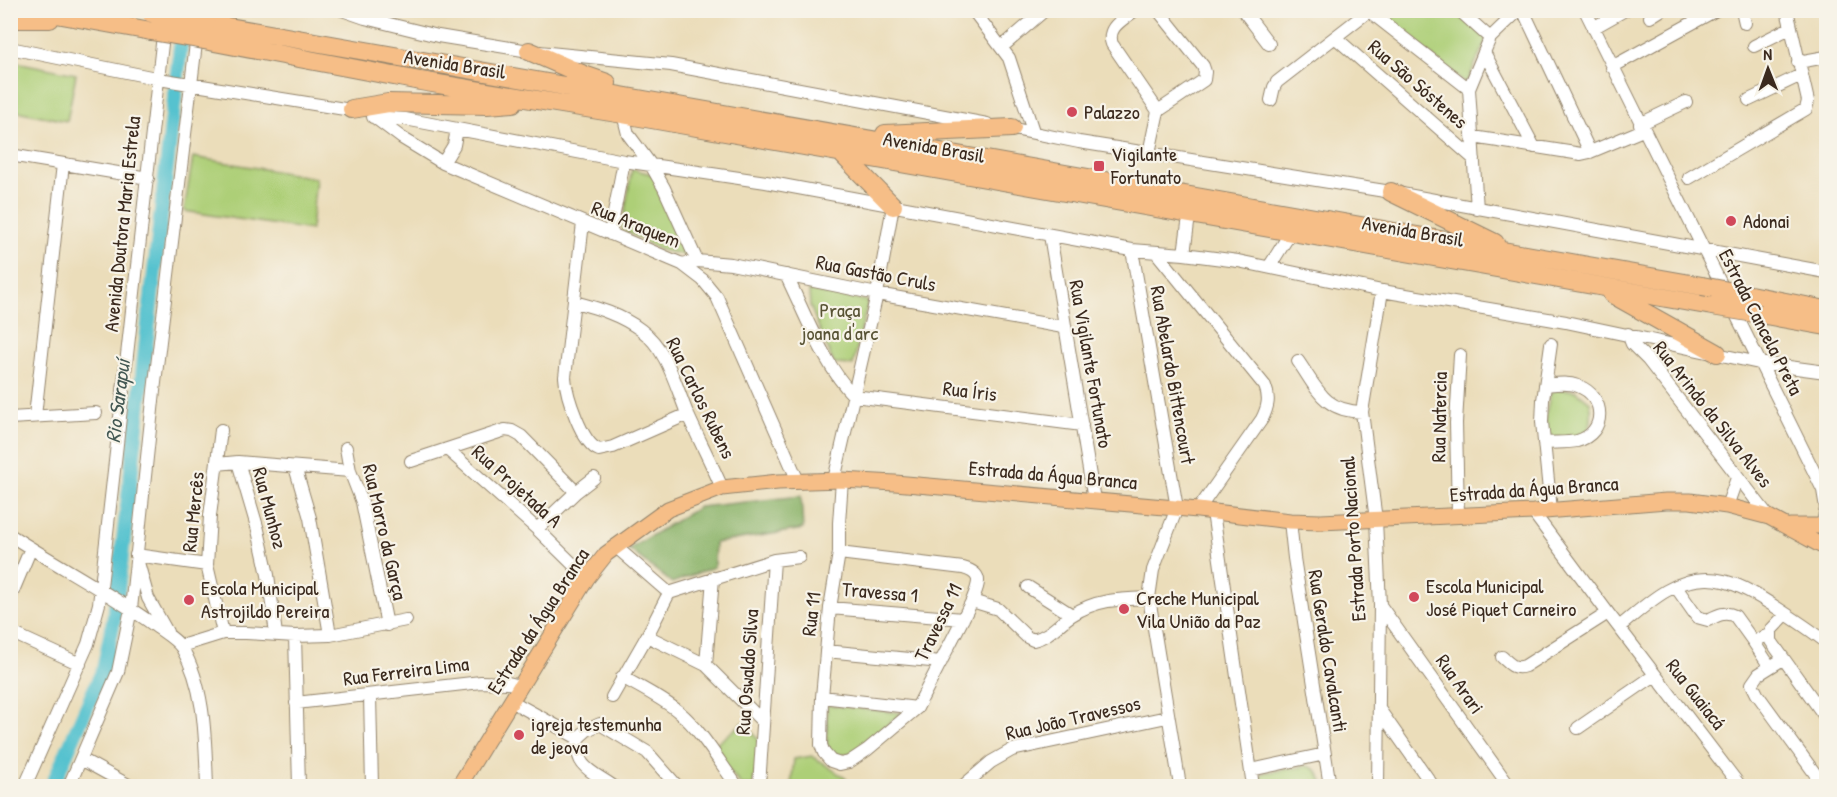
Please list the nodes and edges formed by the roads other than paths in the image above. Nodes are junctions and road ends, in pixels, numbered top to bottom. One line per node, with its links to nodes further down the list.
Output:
1 (34, 10): 17 (highway, Avenida Brasil)
2 (973, 10): 27 (street)
3 (1045, 10): 27 (street)
4 (1135, 10): 47 (street)
5 (1158, 10): 47 (street)
6 (1243, 10): 25 (street)
7 (1521, 10): 24 (street); 57 (street)
8 (1585, 10): 21 (street, Estrada Cancela Preta)
9 (1625, 10): 21 (street)
10 (1716, 10): 33 (street)
11 (1742, 10): 19 (street)
12 (1787, 10): 22 (street)
13 (346, 11): 29 (street, Avenida Brasil)
14 (1369, 11): 23 (street); 38 (street)
15 (1467, 13): 24 (street)
16 (152, 16): 17 (highway, Avenida Brasil); 20 (highway, Avenida Brasil, bridge); 35 (street, Avenida Doutora Maria Estrela)
17 (78, 18): 18 (highway)
18 (10, 19)
19 (1745, 24)
20 (203, 25): 36 (street); 39 (highway, Avenida Brasil); 45 (highway, Avenida Brasil)
21 (1593, 28): 33 (street, Estrada Cancela Preta)
22 (1790, 28): 26 (street); 32 (street)
23 (1336, 38): 40 (street); 61 (street, Rua São Sóstenes)
24 (1490, 38): 30 (street)
25 (1269, 44)
26 (1754, 46)
27 (1002, 47): 43 (street)
28 (10, 48): 35 (street)
29 (529, 51): 45 (highway); 51 (street, Avenida Brasil)
30 (1484, 52): 38 (street); 56 (street)
31 (1827, 57): 32 (street)
32 (1798, 62): 34 (street)
33 (1612, 67): 50 (street, Estrada Cancela Preta)
34 (1801, 75): 41 (street); 67 (street)
35 (156, 81): 36 (street); 66 (street, Avenida Doutora Maria Estrela)
36 (187, 83): 37 (street); 42 (street)
37 (212, 88): 42 (street); 46 (street)
38 (1468, 89): 55 (street)
39 (541, 100): 46 (highway); 48 (highway, Avenida Brasil)
40 (1271, 100)
41 (1749, 100)
42 (191, 101): 146 (street)
43 (1022, 101): 51 (street); 53 (street)
44 (1686, 102): 50 (street)
45 (672, 104): 54 (highway, Avenida Brasil)
46 (352, 109): 49 (street, Rua Araquem)
47 (1158, 111): 58 (street)
48 (623, 114): 59 (highway, Avenida Brasil); 65 (street)
49 (373, 117): 52 (street); 63 (street, Rua Araquem)
50 (1641, 127): 57 (street); 77 (street, Estrada Cancela Preta)
51 (1012, 128): 53 (street, Avenida Brasil); 54 (highway)
52 (457, 129): 62 (street); 63 (street)
53 (1033, 131): 58 (street, Avenida Brasil)
54 (835, 133): 79 (highway, Avenida Brasil)
55 (1473, 137): 56 (street); 61 (street)
56 (1534, 147): 57 (street)
57 (1590, 152)
58 (1149, 153): 68 (street, Avenida Brasil)
59 (842, 154): 69 (highway); 71 (highway, Avenida Brasil)
60 (10, 155): 64 (street)
61 (1474, 159): 70 (street)
62 (624, 161): 65 (street); 74 (street)
63 (443, 163): 72 (street, Rua Araquem)
64 (63, 164): 66 (street); 109 (street)
65 (651, 165): 69 (street); 81 (street)
66 (148, 178): 154 (street, Avenida Doutora Maria Estrela)
67 (1689, 178)
68 (1390, 192): 70 (street, Avenida Brasil); 79 (highway)
69 (893, 206): 75 (street); 88 (street, Rua 11)
70 (1477, 209): 77 (street, Avenida Brasil)
71 (1189, 216): 73 (highway, Avenida Brasil); 80 (street)
72 (583, 223): 74 (street, Rua Araquem); 89 (street)
73 (1291, 232): 83 (street); 86 (highway, Avenida Brasil)
74 (610, 234): 82 (street, Rua Araquem)
75 (1050, 235): 76 (street); 92 (street, Rua Vigilante Fortunato)
76 (1132, 250): 78 (street); 130 (street, Rua Abelardo Bittencourt)
77 (1703, 250): 84 (street, Avenida Brasil); 100 (street, Estrada Cancela Preta)
78 (1156, 252): 80 (street); 132 (street)
79 (1515, 253): 90 (highway, Avenida Brasil, bridge)
80 (1184, 254): 83 (street)
81 (697, 261): 82 (street, Rua Gastão Cruls); 85 (street, Rua Gastão Cruls)
82 (682, 264): 124 (street, Rua Araquem)
83 (1269, 267): 87 (street)
84 (1827, 272)
85 (786, 275): 88 (street, Rua Gastão Cruls); 105 (street)
86 (1600, 288): 91 (highway, Avenida Brasil, bridge); 96 (highway)
87 (1382, 291): 93 (street); 106 (street, Estrada Porto Nacional)
88 (878, 294): 92 (street, Rua Gastão Cruls); 105 (street, Rua 11)
89 (574, 302): 108 (street, Rua Carlos Rubens); 108 (street)
90 (1827, 310)
91 (1827, 326)
92 (1064, 327): 111 (street, Rua Vigilante Fortunato)
93 (1628, 334): 94 (street); 98 (street, Rua Arindo da Silva Alves)
94 (1663, 342): 96 (street); 98 (street)
95 (1551, 344): 103 (street)
96 (1717, 353): 100 (street)
97 (1460, 355): 134 (street, Rua Natercia)
98 (1648, 360): 122 (street, Rua Arindo da Silva Alves)
99 (1298, 361): 106 (street)
100 (1759, 363): 101 (street); 104 (street, Estrada Cancela Preta)
101 (1789, 367): 102 (street); 104 (street)
102 (1827, 372)
103 (1545, 385): 113 (street); 113 (street)
104 (1773, 389): 127 (street, Estrada Cancela Preta)
105 (854, 396): 111 (street, Rua Íris); 123 (street, Rua 11)
106 (1362, 412): 136 (street, Estrada Porto Nacional)
107 (96, 413): 109 (street)
108 (688, 414): 125 (street, Rua Carlos Rubens)
109 (35, 416): 110 (street)
110 (10, 418)
111 (1082, 425): 128 (street, Rua Vigilante Fortunato)
112 (221, 430): 118 (street, Rua Mercês)
113 (1544, 443): 131 (street)
114 (346, 448): 120 (street, Rua Morro da Garça)
115 (447, 449): 116 (street); 126 (street); 140 (street, Rua Projetada A)
116 (411, 461)
117 (238, 462): 118 (street); 119 (street); 171 (street, Rua Munhoz)
118 (217, 464): 149 (street, Rua Mercês)
119 (295, 467): 120 (street); 173 (street)
120 (350, 471): 167 (street, Rua Morro da Garça)
121 (594, 478): 126 (street)
122 (1737, 478): 129 (street); 135 (street, Rua Arindo da Silva Alves)
123 (838, 480): 124 (main road, Estrada da Água Branca); 128 (main road, Estrada da Água Branca); 145 (street, Rua 11)
124 (798, 481): 125 (main road, Estrada da Água Branca)
125 (722, 488): 142 (main road, Estrada da Água Branca)
126 (576, 492): 140 (street)
127 (1825, 492): 138 (street, Estrada Cancela Preta)
128 (1094, 500): 130 (main road, Estrada da Água Branca)
129 (1727, 506): 131 (main road, Estrada da Água Branca); 135 (main road, Estrada da Água Branca)
130 (1177, 508): 132 (main road, Estrada da Água Branca); 157 (street)
131 (1551, 510): 133 (main road, Estrada da Água Branca)
132 (1205, 511): 137 (main road, Estrada da Água Branca); 205 (street)
133 (1533, 512): 134 (main road, Estrada da Água Branca); 162 (street, Rua Guaiacá)
134 (1458, 515): 136 (main road, Estrada da Água Branca)
135 (1769, 517): 139 (main road, Estrada da Água Branca)
136 (1376, 520): 137 (main road, Estrada da Água Branca); 159 (street, Estrada Porto Nacional)
137 (1290, 521): 203 (street, Rua Geraldo Cavalcanti)
138 (1824, 524): 139 (main road, Estrada da Água Branca); 143 (main road)
139 (1784, 525): 143 (main road, Estrada da Água Branca)
140 (537, 529): 150 (street, Rua Projetada A)
141 (10, 535): 144 (street)
142 (615, 546): 150 (main road, Estrada da Água Branca); 155 (street)
143 (1825, 546)
144 (31, 548): 154 (street); 156 (street)
145 (839, 553): 158 (street, Travessa 11); 161 (street, Rua 11)
146 (136, 555): 149 (street); 160 (street); 174 (street)
147 (799, 557): 148 (street)
148 (774, 560): 151 (street); 199 (street, Rua Oswaldo Silva)
149 (207, 565): 170 (street, Rua Mercês)
150 (587, 578): 189 (main road, Estrada da Água Branca)
151 (713, 578): 155 (street); 185 (street)
152 (1676, 586): 163 (street); 168 (street); 177 (street)
153 (1028, 587): 164 (street)
154 (103, 592): 160 (street); 184 (street, Avenida Doutora Maria Estrela)
155 (669, 593): 176 (street)
156 (10, 598)
157 (1149, 598): 164 (street); 197 (street)
158 (972, 601): 164 (street); 165 (street, Travessa 11)
159 (1380, 605): 196 (street, Estrada Porto Nacional); 223 (street, Rua Arari)
160 (128, 607): 174 (street); 204 (street)
161 (830, 608): 165 (street, Travessa 1); 180 (street, Rua 11)
162 (1608, 613): 168 (street, Rua Guaiacá); 181 (street)
163 (1786, 614): 172 (street); 178 (street)
164 (1072, 615)
165 (963, 619): 183 (street, Travessa 11)
166 (406, 620): 167 (street)
167 (387, 625): 173 (street)
168 (1619, 627): 187 (street, Rua Guaiacá)
169 (10, 632): 184 (street)
170 (223, 633): 171 (street); 179 (street)
171 (276, 634): 175 (street)
172 (1769, 634): 177 (street); 182 (street)
173 (330, 635): 175 (street)
174 (169, 636): 179 (street)
175 (295, 636): 194 (street)
176 (648, 636): 185 (street); 188 (street)
177 (1753, 640): 186 (street)
178 (1827, 642)
179 (181, 646): 210 (street)
180 (826, 651): 183 (street); 192 (street, Rua 11)
181 (1502, 657)
182 (1783, 659): 186 (street); 198 (street)
183 (941, 662): 195 (street, Travessa 11)
184 (80, 664): 207 (street, Avenida Doutora Maria Estrela)
185 (706, 665): 199 (street)
186 (1770, 667): 225 (street)
187 (1655, 675): 200 (street); 224 (street, Rua Guaiacá)
188 (622, 677): 191 (street); 215 (street)
189 (520, 686): 190 (street, Rua Ferreira Lima); 193 (main road, Estrada da Água Branca)
190 (370, 696): 194 (street, Rua Ferreira Lima); 212 (street)
191 (612, 697)
192 (822, 697): 195 (street); 202 (street, Rua 11)
193 (511, 701): 201 (street); 206 (main road, Estrada da Água Branca)
194 (296, 703): 211 (street)
195 (917, 708): 202 (street, Travessa 11)
196 (1379, 709): 221 (street, Estrada Porto Nacional); 222 (street)
197 (1167, 717): 217 (street, Rua João Travessos); 218 (street)
198 (1827, 718)
199 (762, 721): 216 (street, Rua Oswaldo Silva)
200 (1578, 728)
201 (578, 738): 213 (street); 214 (street)
202 (824, 753)
203 (1325, 754): 205 (street); 220 (street, Rua Geraldo Cavalcanti)
204 (81, 759): 208 (street); 209 (street)
205 (1251, 770): 219 (street)
206 (465, 784)
207 (25, 786)
208 (69, 786)
209 (130, 786)
210 (207, 786)
211 (299, 786)
212 (372, 786)
213 (613, 786)
214 (677, 786)
215 (737, 786)
216 (759, 786)
217 (963, 786)
218 (1180, 786)
219 (1253, 786)
220 (1330, 786)
221 (1378, 786)
222 (1432, 786)
223 (1509, 786)
224 (1740, 786)
225 (1824, 786)

